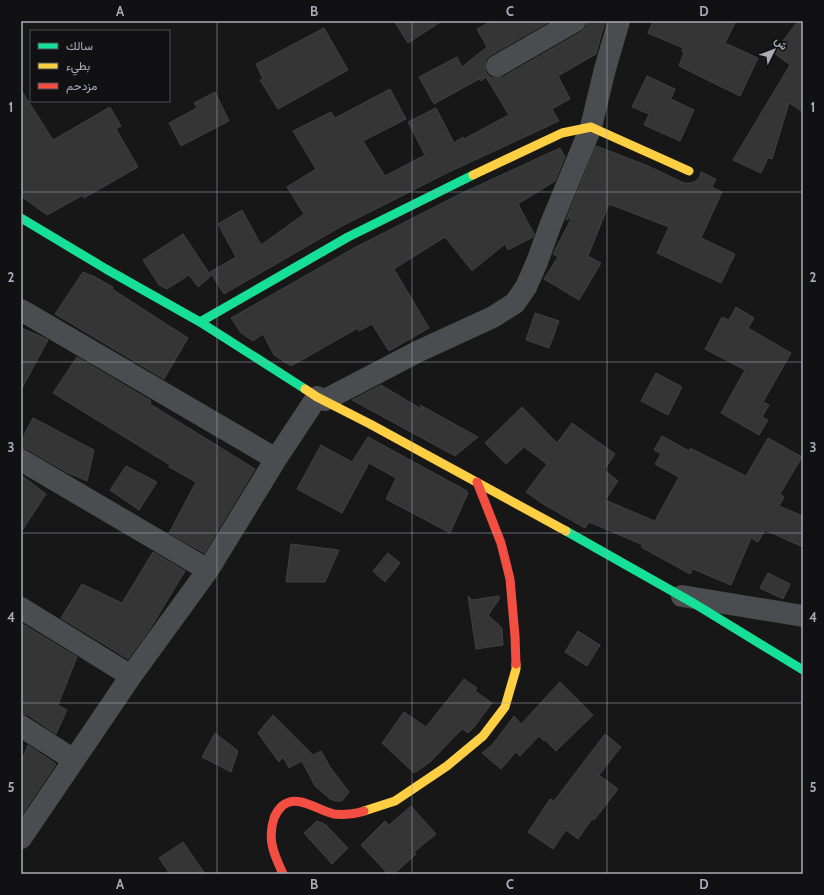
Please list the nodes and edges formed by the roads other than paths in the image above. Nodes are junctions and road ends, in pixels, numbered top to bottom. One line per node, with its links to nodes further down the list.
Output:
1 (575, 21): 3 (street)
2 (619, 21): 4 (street)
3 (497, 66)
4 (591, 127): 5 (street); 8 (street); 9 (street)
5 (689, 171)
6 (21, 218): 8 (street)
7 (21, 310): 10 (street)
8 (200, 322): 9 (street)
9 (321, 398): 10 (street); 12 (street)
10 (276, 459): 13 (street)
11 (21, 460): 13 (street)
12 (477, 482): 14 (street); 22 (street)
13 (208, 570): 18 (street)
14 (680, 596): 16 (street); 17 (street)
15 (21, 608): 18 (street)
16 (803, 616)
17 (803, 670)
18 (131, 676): 20 (street)
19 (21, 726): 20 (street)
20 (74, 760): 21 (street)
21 (21, 838)
22 (283, 874)

